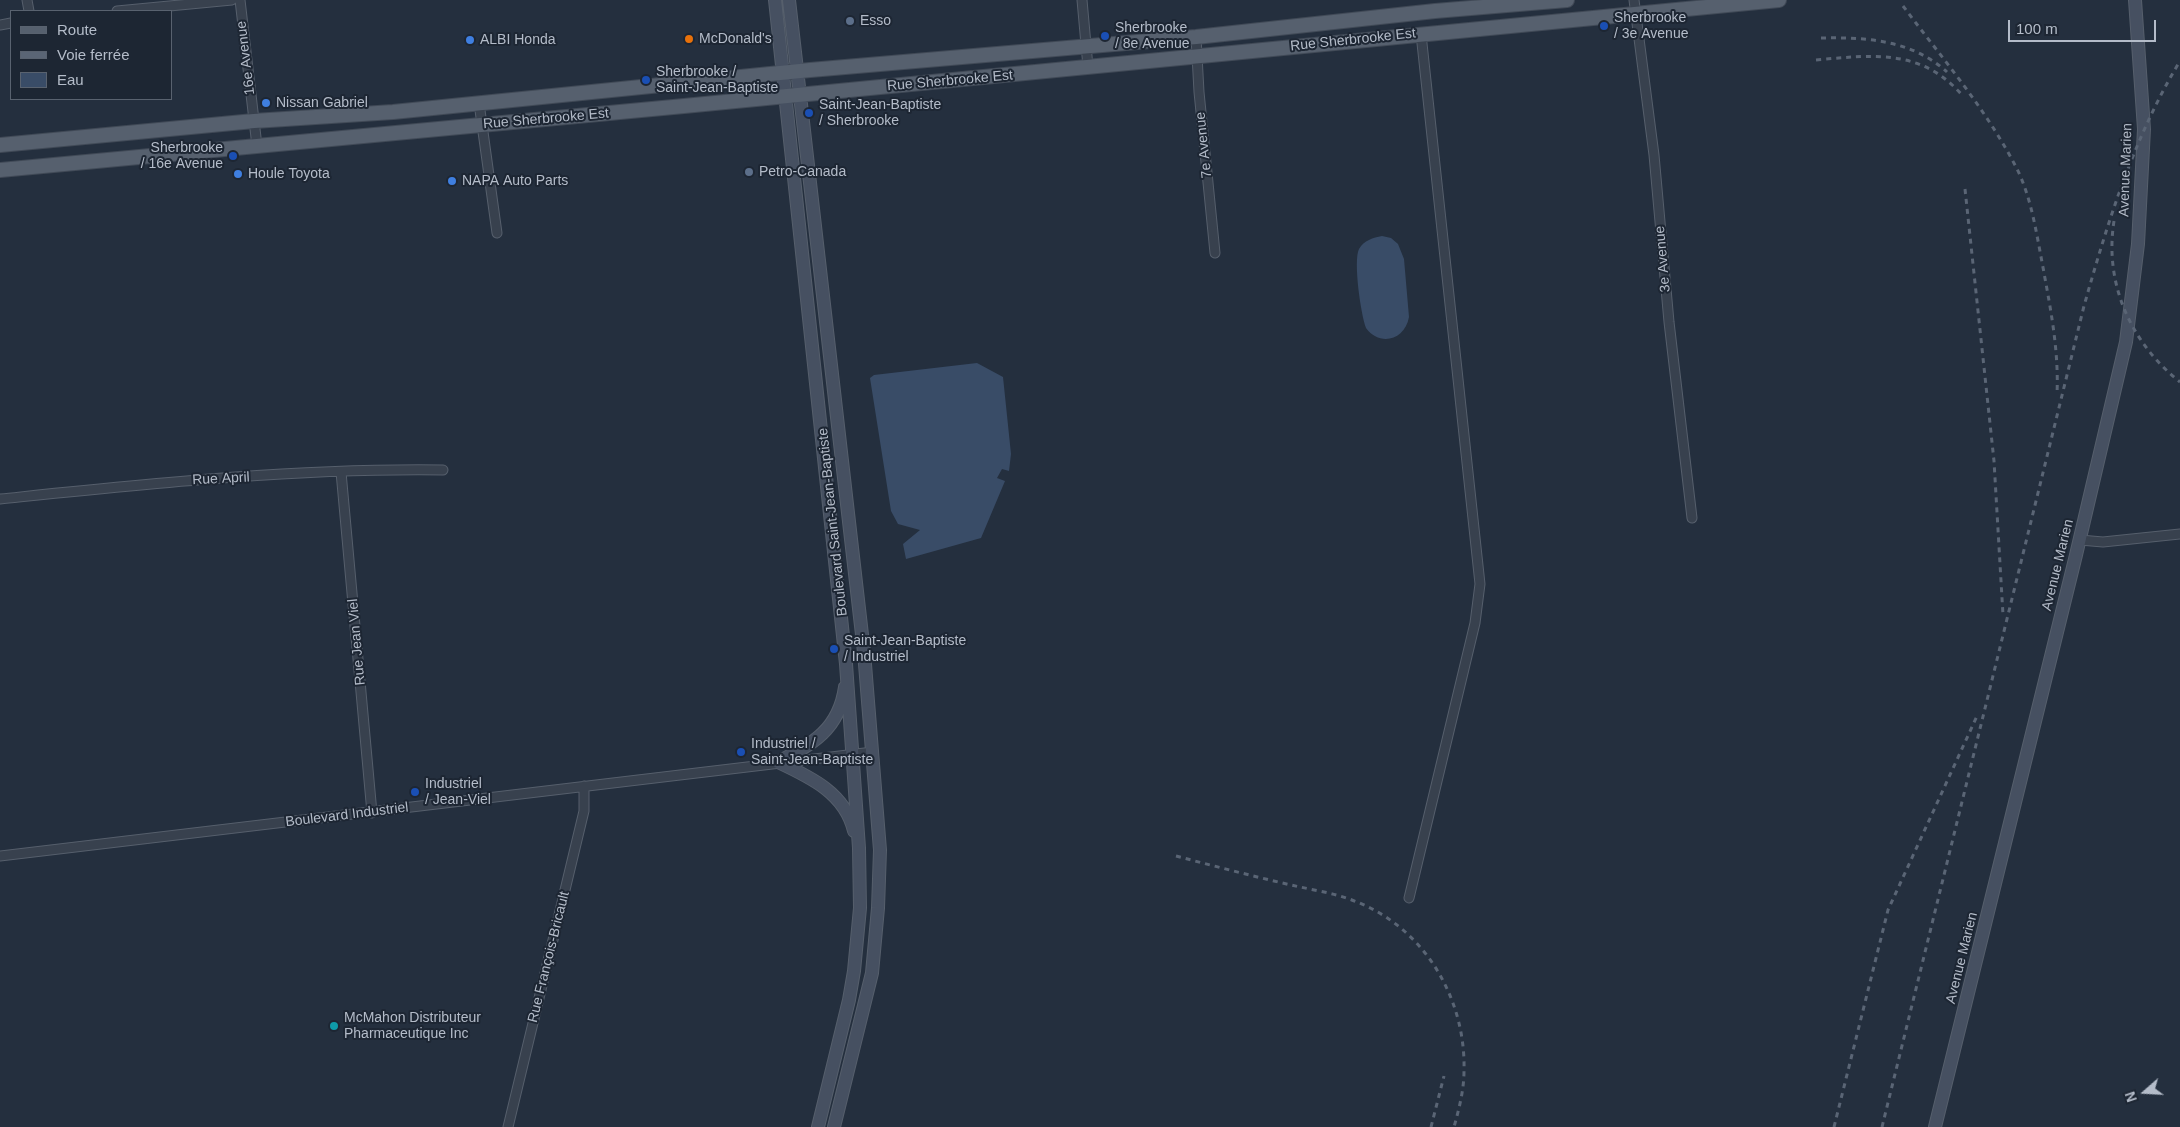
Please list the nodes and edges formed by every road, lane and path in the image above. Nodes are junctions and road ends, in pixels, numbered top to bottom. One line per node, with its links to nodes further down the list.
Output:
1 (232, 0): 9 (street)
2 (240, 0): 33 (street, 16e Avenue)
3 (775, 0): 24 (main road, Boulevard Saint-Jean-Baptiste)
4 (789, 0): 23 (main road, Boulevard Saint-Jean-Baptiste)
5 (1082, 0): 18 (street)
6 (1567, 0): 12 (main road, Rue Sherbrooke Est)
7 (1779, 0): 10 (main road, Rue Sherbrooke Est)
8 (2135, 0): 53 (main road, Avenue Marien)
9 (135, 5): 11 (street)
10 (1635, 6): 15 (main road, Rue Sherbrooke Est); 49 (street, 3e Avenue)
11 (120, 10)
12 (1418, 13): 13 (main road, Rue Sherbrooke Est); 15 (main road)
13 (1304, 25): 14 (main road, Rue Sherbrooke Est); 17 (main road)
14 (1256, 31): 16 (main road, Rue Sherbrooke Est); 19 (main road)
15 (1420, 34): 17 (main road, Rue Sherbrooke Est); 62 (street)
16 (1196, 37): 18 (main road, Rue Sherbrooke Est); 20 (street, 7e Avenue)
17 (1305, 45): 19 (main road, Rue Sherbrooke Est)
18 (1086, 47): 21 (main road, Rue Sherbrooke Est); 22 (street)
19 (1261, 49): 20 (main road, Rue Sherbrooke Est)
20 (1198, 55): 22 (main road, Rue Sherbrooke Est); 41 (street, 7e Avenue)
21 (956, 58): 23 (main road, Rue Sherbrooke Est); 25 (main road)
22 (1088, 67): 25 (main road, Rue Sherbrooke Est)
23 (798, 71): 24 (main road, Rue Sherbrooke Est); 27 (main road, Boulevard Saint-Jean-Baptiste)
24 (783, 72): 26 (main road, Rue Sherbrooke Est); 28 (main road, Boulevard Saint-Jean-Baptiste)
25 (956, 80): 27 (main road, Rue Sherbrooke Est)
26 (593, 93): 29 (main road, Rue Sherbrooke Est); 31 (main road)
27 (801, 94): 28 (main road, Rue Sherbrooke Est); 42 (main road, Boulevard Saint-Jean-Baptiste)
28 (786, 96): 31 (main road, Rue Sherbrooke Est); 43 (main road, Boulevard Saint-Jean-Baptiste)
29 (480, 103): 30 (main road, Rue Sherbrooke Est); 34 (street)
30 (393, 112): 32 (main road, Rue Sherbrooke Est); 35 (main road)
31 (595, 114): 34 (main road, Rue Sherbrooke Est)
32 (326, 116): 33 (main road, Rue Sherbrooke Est); 36 (main road)
33 (254, 122): 37 (main road, Rue Sherbrooke Est); 38 (street, 16e Avenue)
34 (482, 125): 35 (main road, Rue Sherbrooke Est); 40 (street)
35 (395, 133): 36 (main road, Rue Sherbrooke Est)
36 (329, 139): 38 (main road, Rue Sherbrooke Est)
37 (0, 145)
38 (257, 146): 39 (main road, Rue Sherbrooke Est)
39 (0, 170)
40 (497, 233)
41 (1215, 252)
42 (824, 294): 43 (main road); 44 (main road, Boulevard Saint-Jean-Baptiste)
43 (807, 296): 45 (main road, Boulevard Saint-Jean-Baptiste)
44 (829, 341): 45 (main road); 50 (main road, Boulevard Saint-Jean-Baptiste)
45 (812, 344): 51 (main road, Boulevard Saint-Jean-Baptiste)
46 (443, 470): 47 (street, Rue April)
47 (341, 472): 48 (street, Rue April); 59 (street, Rue Jean Viel)
48 (0, 499)
49 (1692, 518)
50 (848, 525): 51 (main road); 55 (main road, Boulevard Saint-Jean-Baptiste)
51 (831, 527): 54 (main road, Boulevard Saint-Jean-Baptiste)
52 (2180, 534): 53 (street)
53 (2080, 540): 66 (main road, Avenue Marien)
54 (846, 664): 56 (main road, Boulevard Saint-Jean-Baptiste); 57 (main road)
55 (873, 752): 56 (street, Boulevard Industriel); 65 (main road, Boulevard Saint-Jean-Baptiste)
56 (853, 753): 57 (street, Boulevard Industriel); 60 (main road, Boulevard Saint-Jean-Baptiste)
57 (778, 762): 58 (street, Boulevard Industriel); 60 (main road)
58 (584, 786): 59 (street, Boulevard Industriel); 63 (street, Rue François-Bricault)
59 (372, 813): 61 (street, Boulevard Industriel)
60 (859, 848): 64 (main road, Boulevard Saint-Jean-Baptiste)
61 (0, 856)
62 (1409, 898)
63 (508, 1127)
64 (818, 1127)
65 (834, 1127)
66 (1935, 1127)

